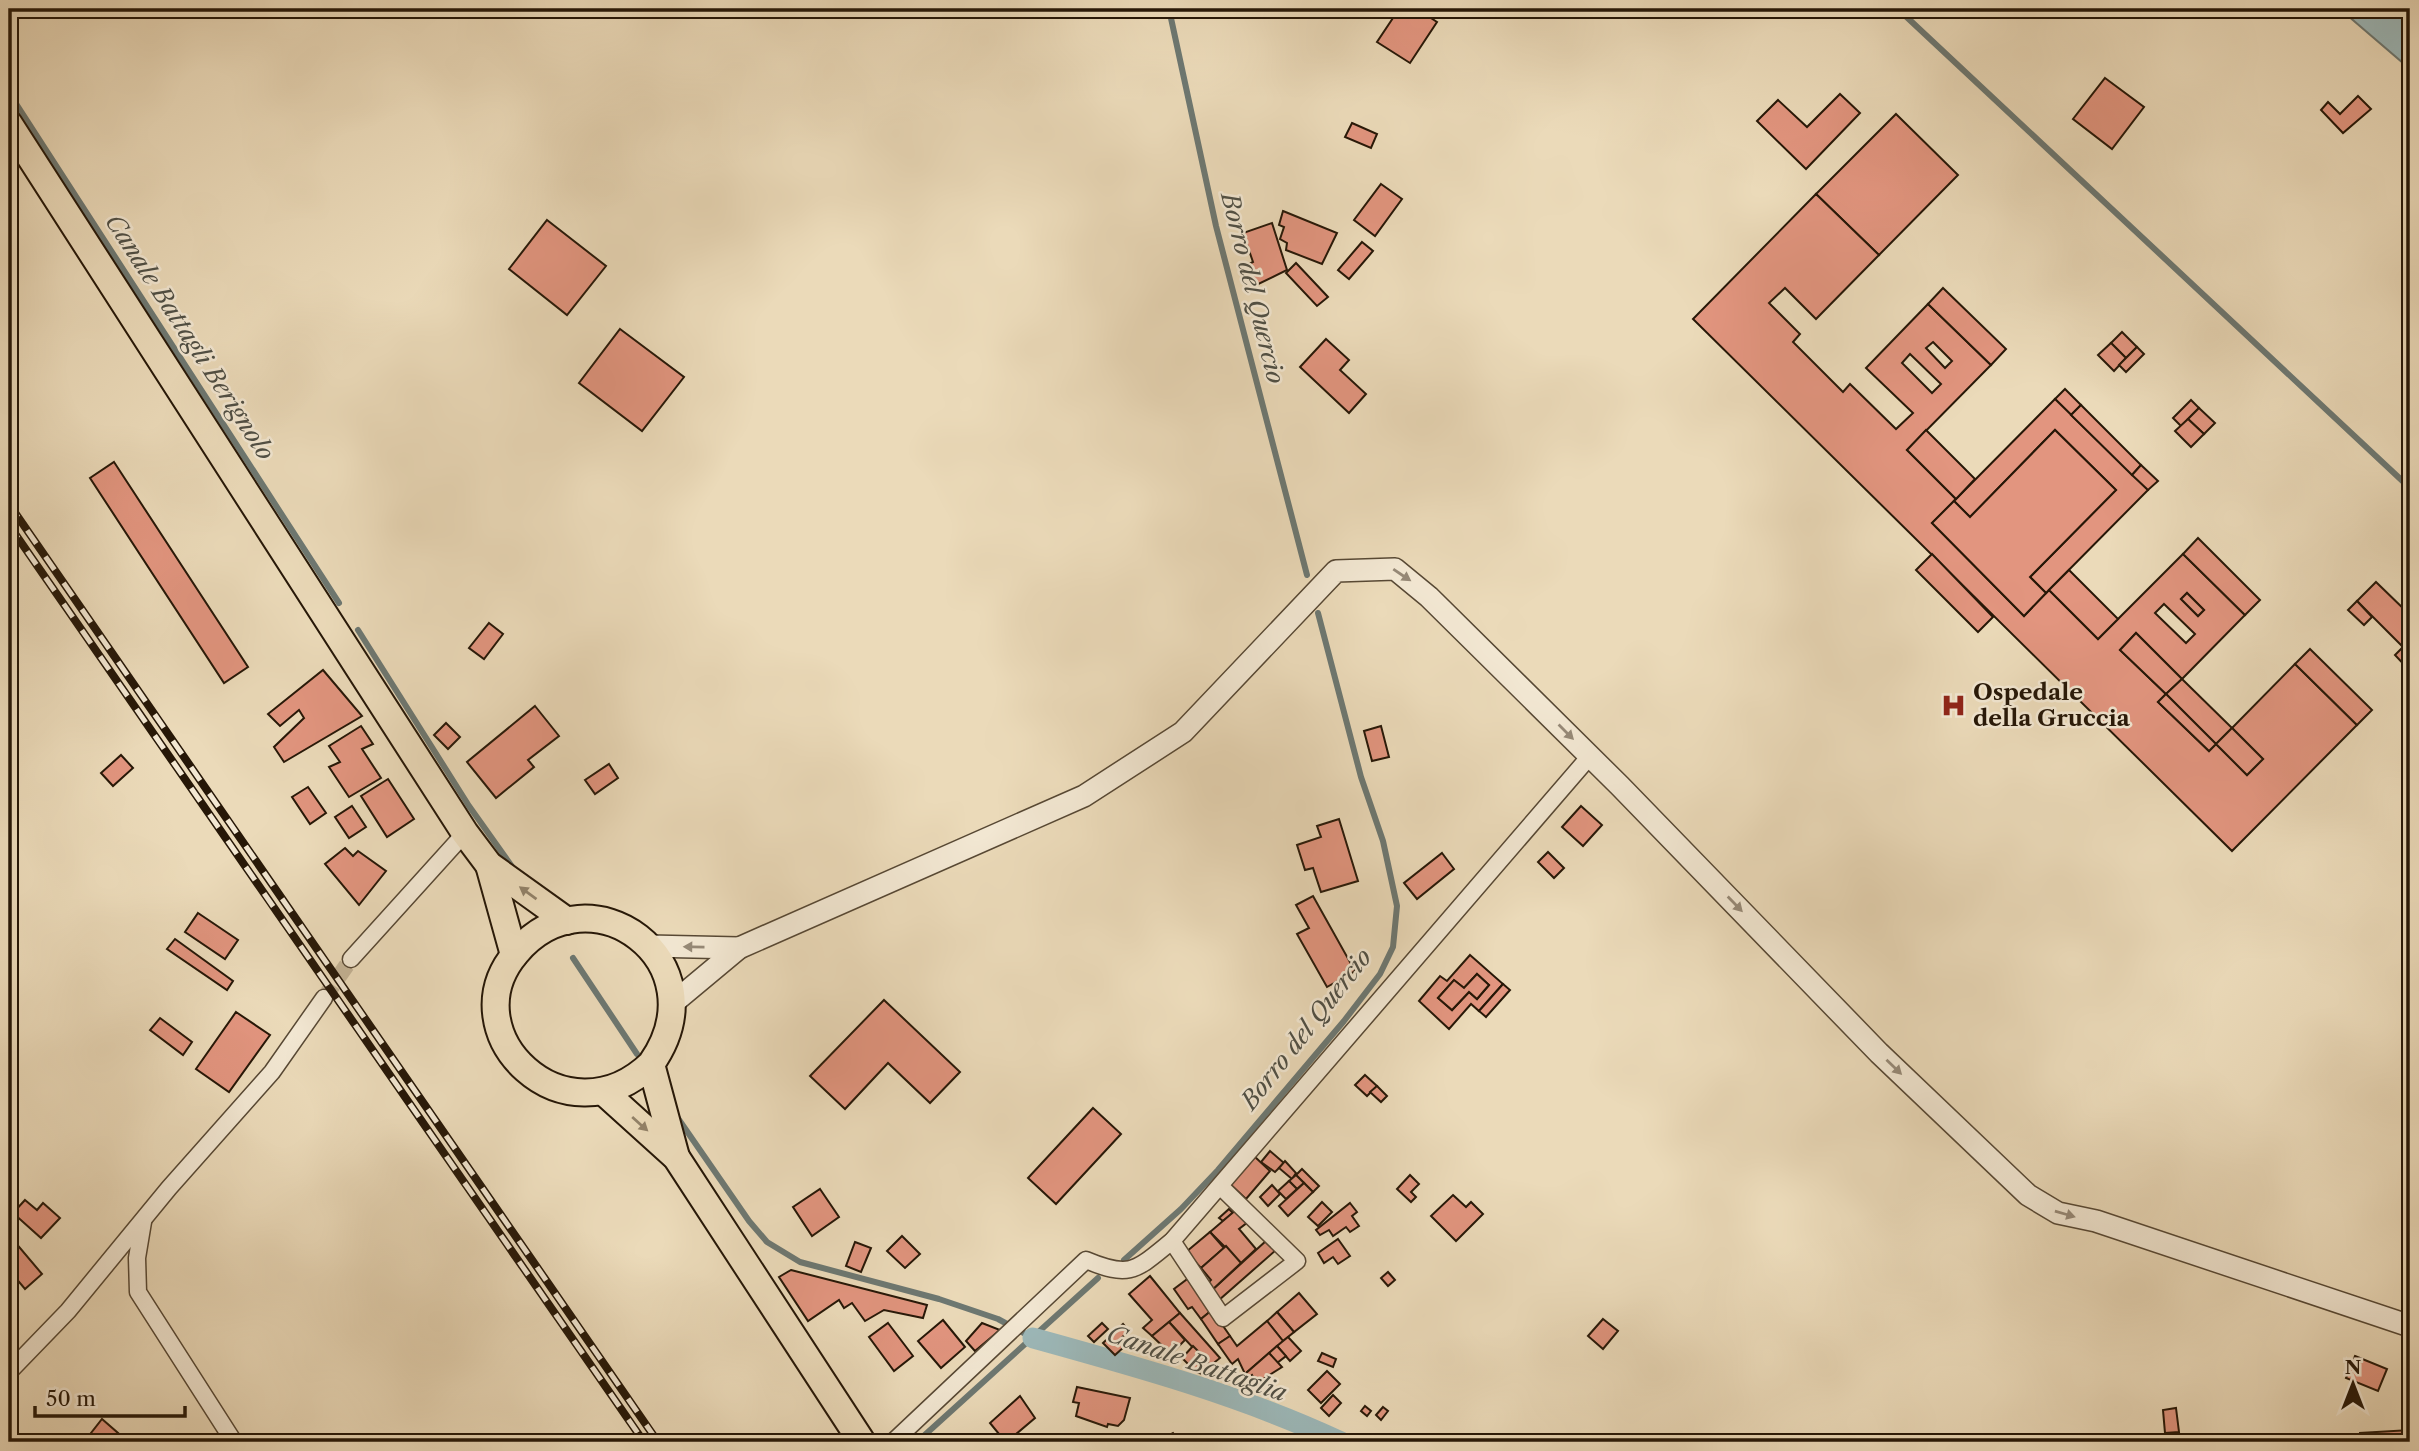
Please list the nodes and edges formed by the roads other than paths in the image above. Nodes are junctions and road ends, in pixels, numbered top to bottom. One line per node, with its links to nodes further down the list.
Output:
1 (9, 124): 3 (main road)
2 (1590, 756): 7 (street, one-way to 2); 15 (street); 18 (street, one-way to 18)
3 (465, 833): 4 (main road); 9 (street)
4 (489, 865): 5 (main road, one-way to 4); 8 (main road)
5 (566, 920): 6 (main road); 8 (main road)
6 (649, 946): 7 (street, one-way to 6); 11 (main road)
7 (739, 948): 11 (street)
8 (514, 955): 13 (main road)
9 (351, 959)
10 (324, 998): 16 (street)
11 (673, 1003): 12 (main road)
12 (651, 1064): 13 (main road); 14 (main road)
13 (604, 1092): 14 (main road, one-way to 14)
14 (676, 1157): 21 (main road)
15 (1221, 1187): 17 (street); 17 (street)
16 (143, 1220): 19 (street); 20 (street)
17 (1172, 1241): 22 (street)
18 (2410, 1326)
19 (9, 1372)
20 (234, 1442)
21 (862, 1442)
22 (893, 1442)

